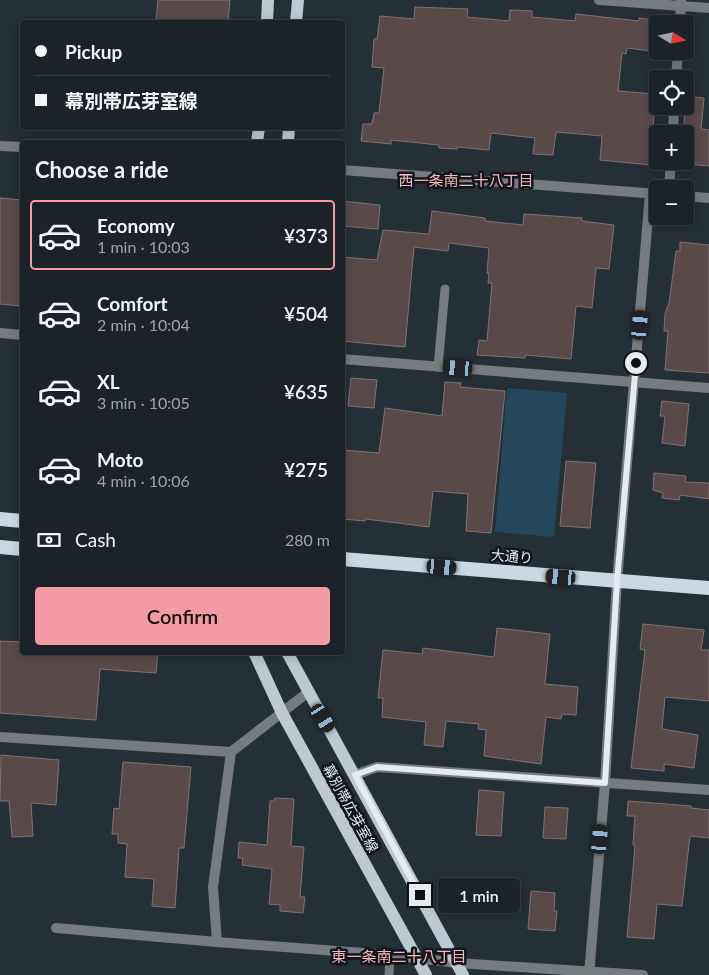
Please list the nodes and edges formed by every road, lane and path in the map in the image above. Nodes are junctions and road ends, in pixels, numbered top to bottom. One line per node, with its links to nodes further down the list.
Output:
1 (268, 0): 6 (main road)
2 (298, 0): 7 (main road)
3 (599, 0): 4 (street)
4 (681, 3): 5 (street)
5 (709, 8)
6 (267, 20)
7 (296, 20)
8 (0, 146): 9 (street)
9 (20, 147)
10 (345, 170): 11 (street)
11 (649, 194)
12 (694, 197): 13 (street)
13 (709, 198)
14 (651, 225): 20 (street)
15 (445, 289): 19 (lane)
16 (0, 333): 17 (street)
17 (20, 335)
18 (345, 359): 19 (street)
19 (438, 367): 20 (street)
20 (635, 382): 21 (street); 27 (street)
21 (709, 388)
22 (0, 519): 23 (highway)
23 (20, 521)
24 (0, 547): 25 (highway)
25 (20, 549)
26 (345, 559): 27 (highway, 大通り)
27 (617, 581): 28 (highway, 大通り); 36 (street)
28 (709, 588)
29 (255, 655): 32 (main road, 幕別帯広芽室線)
30 (288, 655): 31 (main road, 幕別帯広芽室線)
31 (308, 694): 32 (street); 35 (main road, 幕別帯広芽室線)
32 (282, 713): 34 (street); 41 (main road, 幕別帯広芽室線)
33 (0, 737): 34 (street)
34 (231, 752): 39 (street)
35 (355, 775): 36 (street); 42 (main road, 幕別帯広芽室線)
36 (605, 783): 37 (street); 43 (street)
37 (709, 790)
38 (56, 928): 39 (street)
39 (217, 942): 40 (street)
40 (390, 956): 41 (street); 44 (lane)
41 (417, 959): 42 (street); 45 (main road, 幕別帯広芽室線)
42 (457, 963): 43 (street); 46 (main road, 幕別帯広芽室線)
43 (589, 973): 47 (street)
44 (389, 975)
45 (426, 975)
46 (463, 975)
47 (643, 975)

